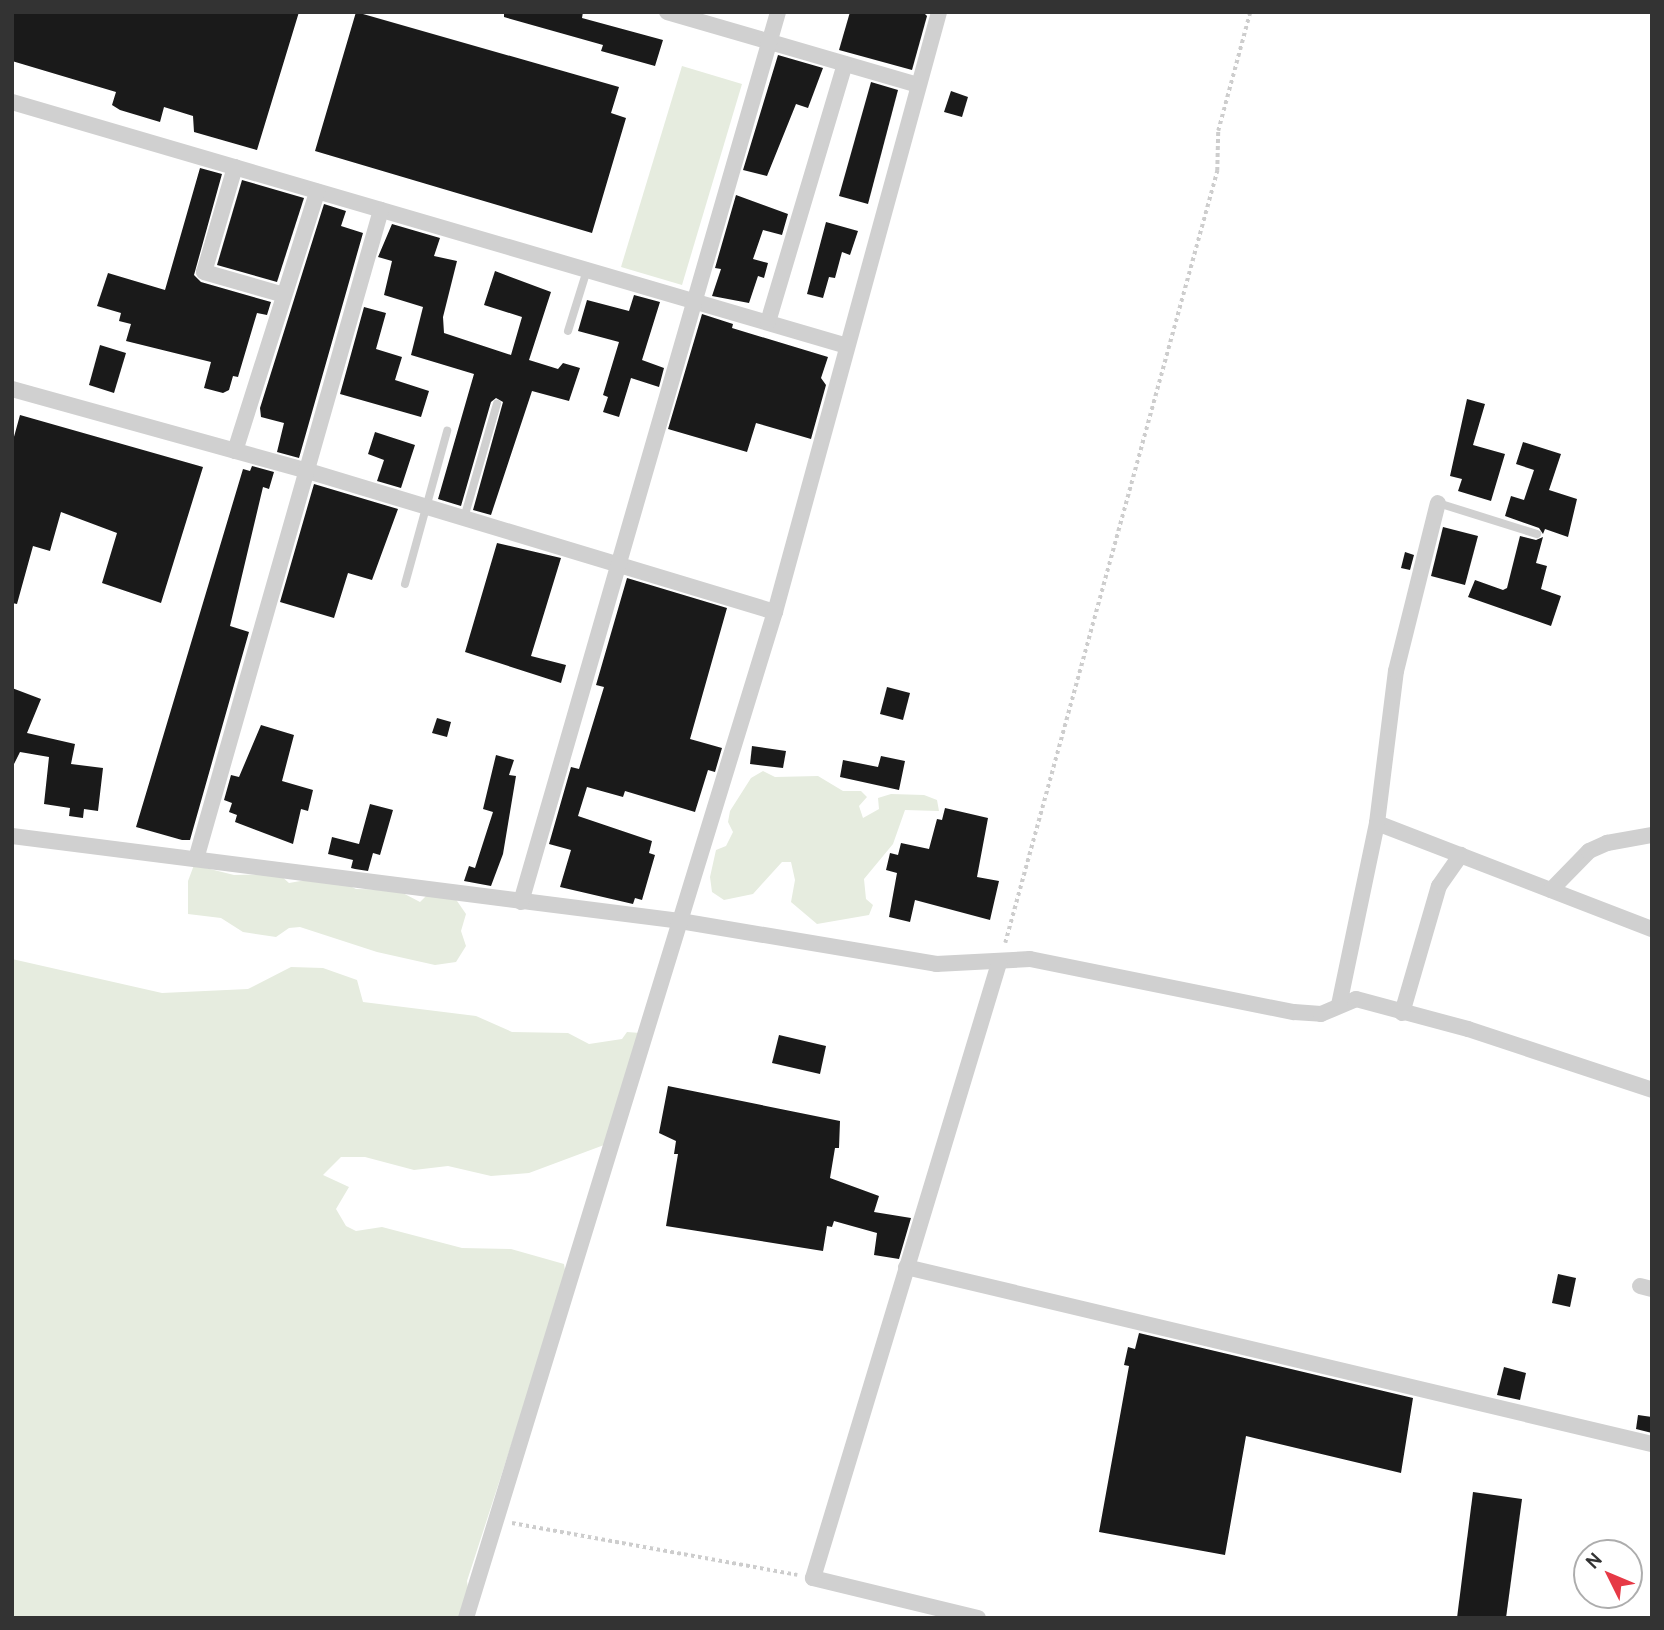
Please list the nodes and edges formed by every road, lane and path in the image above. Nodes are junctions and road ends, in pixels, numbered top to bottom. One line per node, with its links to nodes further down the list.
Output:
1 (667, 12): 5 (street)
2 (778, 12): 5 (street)
3 (939, 12): 7 (street)
4 (1250, 12): 39 (path)
5 (769, 42): 6 (street); 14 (street)
6 (845, 64): 7 (street); 15 (street)
7 (918, 85): 17 (street)
8 (12, 102): 9 (street)
9 (235, 167): 10 (street); 13 (street)
10 (317, 192): 11 (street); 13 (street)
11 (381, 210): 12 (street); 22 (street)
12 (587, 270): 14 (street); 16 (lane)
13 (284, 295): 21 (street)
14 (693, 301): 15 (street); 27 (street)
15 (768, 322): 17 (street)
16 (568, 331)
17 (847, 346): 29 (street)
18 (12, 389): 21 (street)
19 (497, 404): 25 (lane)
20 (447, 430): 24 (lane)
21 (235, 451): 22 (street)
22 (308, 471): 24 (street); 34 (street)
23 (1438, 503): 26 (lane); 30 (street)
24 (428, 507): 25 (street); 28 (lane)
25 (464, 518): 27 (street)
26 (1537, 534)
27 (618, 565): 29 (street); 36 (street)
28 (405, 584)
29 (775, 612): 37 (street)
30 (1377, 823): 33 (street); 40 (street)
31 (1652, 835): 35 (street)
32 (12, 836): 34 (street)
33 (1461, 855): 35 (street); 41 (street)
34 (196, 859): 36 (street)
35 (1551, 890): 38 (street)
36 (521, 901): 37 (street)
37 (680, 921): 39 (street); 45 (street)
38 (1652, 929)
39 (999, 963): 40 (street); 43 (street)
40 (1339, 1005): 41 (street)
41 (1402, 1013): 42 (street)
42 (1652, 1090)
43 (906, 1266): 44 (street); 46 (street)
44 (1652, 1444)
45 (496, 1520): 46 (path); 48 (street)
46 (813, 1578): 47 (street)
47 (928, 1612): 49 (street)
48 (466, 1618)
49 (978, 1618)

